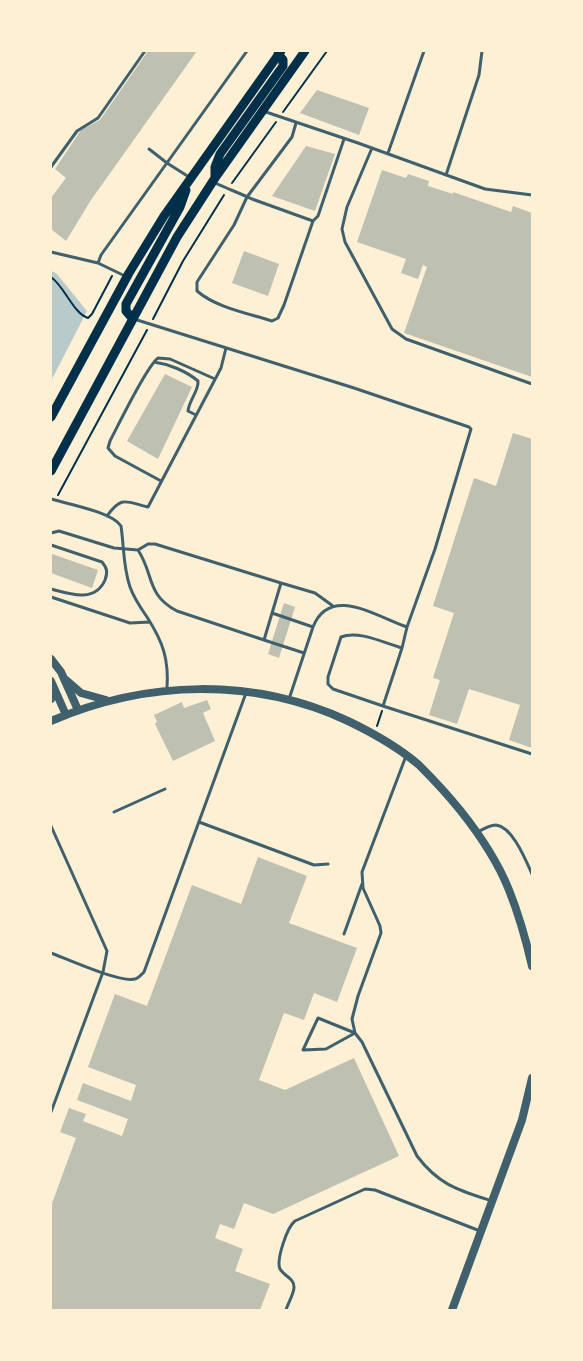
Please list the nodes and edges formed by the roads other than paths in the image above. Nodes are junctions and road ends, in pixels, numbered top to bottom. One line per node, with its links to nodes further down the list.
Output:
1 (145, 51): 14 (lane)
2 (247, 51): 13 (lane)
3 (305, 51): 7 (main road)
4 (424, 51): 12 (lane)
5 (482, 51): 15 (lane)
6 (278, 52): 16 (main road); 17 (main road)
7 (263, 111): 8 (lane); 17 (main road)
8 (296, 123): 9 (lane); 19 (lane)
9 (344, 139): 10 (lane); 20 (lane)
10 (372, 148): 12 (lane); 28 (lane)
11 (149, 149): 13 (lane)
12 (388, 153): 15 (lane)
13 (167, 164): 16 (lane); 22 (lane)
14 (51, 167)
15 (446, 175): 18 (lane)
16 (190, 178): 23 (main road); 24 (main road)
17 (213, 180): 19 (lane); 24 (main road)
18 (532, 195)
19 (248, 197): 20 (lane); 20 (lane)
20 (313, 221)
21 (51, 252): 22 (lane)
22 (98, 263): 23 (lane)
23 (127, 277): 30 (main road)
24 (133, 319): 25 (lane); 31 (main road)
25 (226, 348): 27 (lane); 46 (lane)
26 (153, 362): 27 (lane); 29 (lane); 32 (lane)
27 (215, 379): 29 (lane)
28 (532, 384)
29 (196, 415): 32 (lane)
30 (51, 417)
31 (51, 471)
32 (161, 481): 34 (lane)
33 (53, 500): 34 (lane)
34 (107, 516): 37 (lane)
35 (51, 533): 37 (lane)
36 (51, 545): 40 (lane)
37 (124, 550): 38 (lane); 44 (lane)
38 (138, 550): 39 (lane); 47 (lane)
39 (281, 583): 42 (lane); 43 (lane)
40 (51, 588)
41 (51, 597): 44 (lane)
42 (333, 606): 45 (lane); 46 (lane)
43 (272, 612): 45 (lane); 47 (lane)
44 (150, 622): 53 (lane)
45 (313, 627): 49 (lane)
46 (406, 627): 48 (lane)
47 (264, 640): 49 (lane)
48 (402, 648): 57 (lane); 57 (lane)
49 (304, 653): 55 (lane)
50 (51, 659): 51 (street)
51 (62, 675): 56 (street); 58 (street)
52 (51, 681): 59 (street)
53 (167, 690): 54 (street); 56 (street)
54 (247, 691): 55 (street); 65 (lane)
55 (289, 699): 62 (street)
56 (108, 701): 58 (street)
57 (383, 706): 61 (lane)
58 (78, 710): 59 (street)
59 (66, 714): 60 (street)
60 (51, 721)
61 (532, 754)
62 (407, 756): 67 (street); 70 (lane)
63 (164, 789): 64 (lane)
64 (114, 812)
65 (199, 822): 68 (lane); 74 (lane)
66 (51, 826): 74 (lane)
67 (477, 832): 69 (lane); 73 (street)
68 (328, 864)
69 (532, 874)
70 (362, 884): 71 (lane); 75 (lane)
71 (344, 934)
72 (51, 953): 74 (lane)
73 (532, 966)
74 (103, 972): 77 (lane)
75 (355, 1033): 75 (lane); 78 (lane)
76 (532, 1078): 78 (street)
77 (51, 1112)
78 (493, 1202): 79 (street)
79 (481, 1232): 80 (lane); 81 (street)
80 (286, 1310)
81 (452, 1310)

